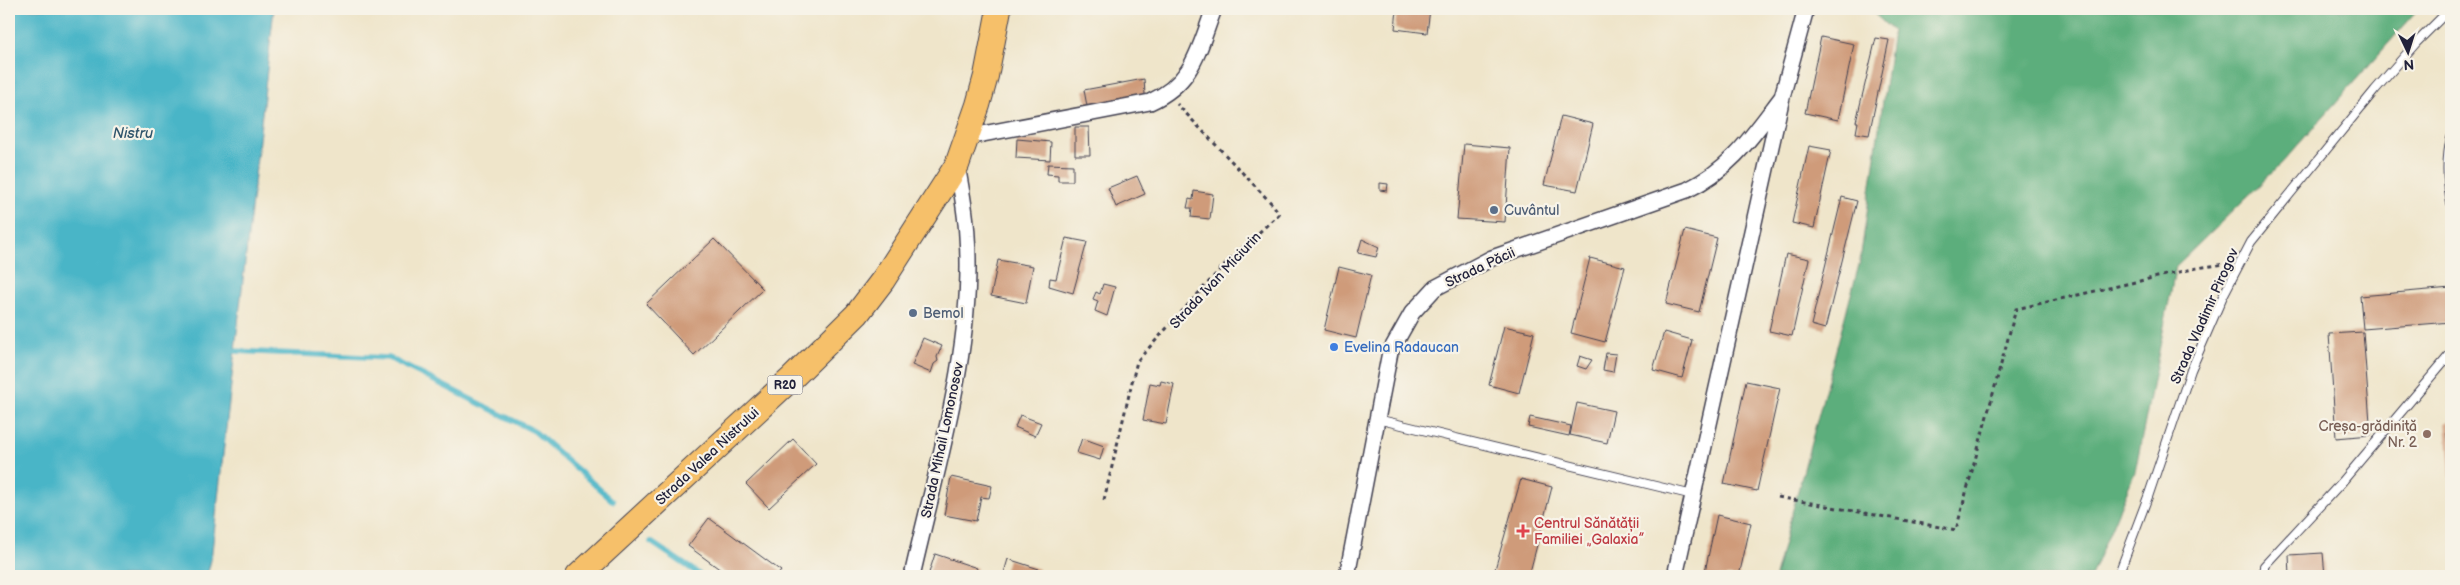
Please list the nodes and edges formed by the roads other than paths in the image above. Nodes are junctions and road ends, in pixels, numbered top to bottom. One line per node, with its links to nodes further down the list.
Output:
1 (999, 9): 7 (main road, R20)
2 (1214, 9): 7 (street)
3 (1806, 9): 6 (street, Strada Păcii)
4 (2449, 9): 5 (lane); 18 (lane, Strada Vladimir Pirogov)
5 (2451, 22)
6 (1782, 97): 12 (street, Strada Păcii); 13 (street, Strada Păcii)
7 (967, 137): 9 (main road, R20)
8 (2451, 138): 10 (lane)
9 (956, 165): 14 (main road, Strada Valea Nistrului / R20); 15 (street, Strada Mihail Lomonosov)
10 (2451, 203)
11 (2451, 353): 19 (lane)
12 (1377, 419): 13 (lane); 16 (street, Strada Păcii)
13 (1693, 495): 17 (street, Strada Păcii)
14 (578, 576)
15 (912, 576)
16 (1347, 576)
17 (1675, 576)
18 (2118, 576)
19 (2264, 576)

